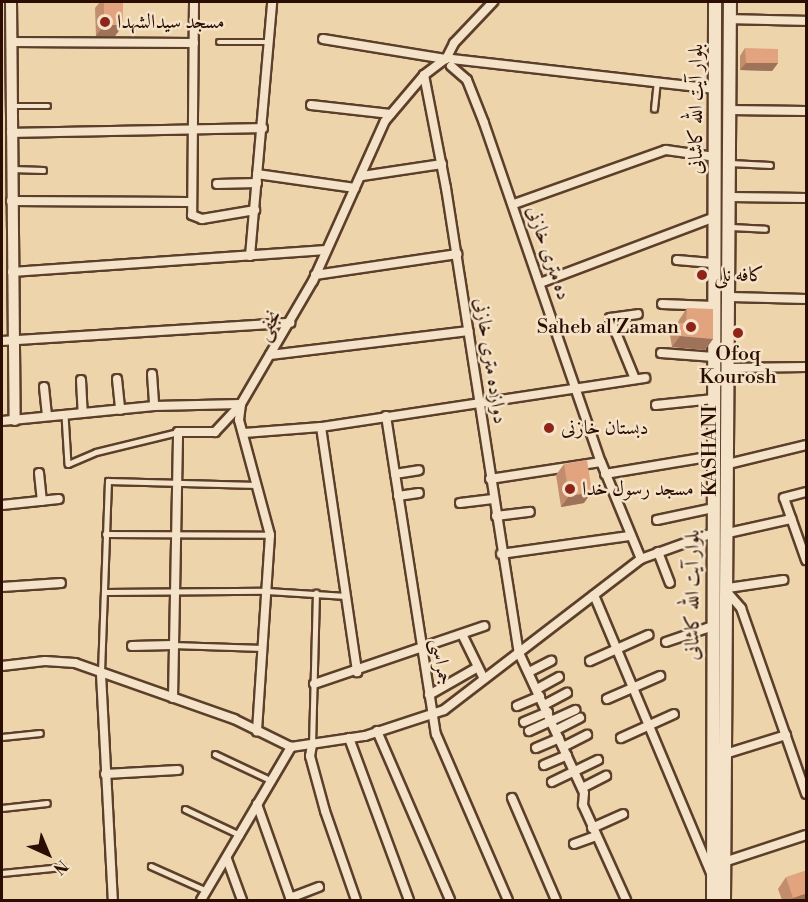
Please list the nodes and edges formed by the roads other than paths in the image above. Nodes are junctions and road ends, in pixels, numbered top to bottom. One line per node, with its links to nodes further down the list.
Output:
1 (11, 2): 9 (street)
2 (194, 2): 14 (street)
3 (272, 2): 13 (street)
4 (493, 2): 15 (street, نجفی)
5 (715, 2): 18 (main road, بلوار آیت الله کاشانی)
6 (730, 2): 7 (main road, KASHANI)
7 (730, 19): 8 (street); 23 (main road, KASHANI)
8 (807, 21)
9 (5, 22): 11 (street)
10 (322, 39): 15 (street)
11 (11, 42): 14 (street); 20 (street)
12 (219, 42): 13 (lane)
13 (268, 42): 26 (street)
14 (194, 43): 27 (street)
15 (448, 60): 16 (street, نجفی); 17 (street); 43 (street, ده متری خازنی)
16 (424, 75): 25 (street, نجفی); 31 (street, دوازده متری خازنی)
17 (657, 82): 18 (street); 22 (lane)
18 (715, 88): 29 (main road, بلوار آیت الله کاشانی)
19 (310, 105): 25 (street)
20 (11, 106): 21 (lane); 28 (street)
21 (48, 106)
22 (654, 109)
23 (729, 110): 24 (street); 30 (main road, KASHANI)
24 (807, 111)
25 (390, 114): 35 (street, نجفی)
26 (263, 128): 27 (street); 36 (street)
27 (190, 132): 28 (street); 42 (street)
28 (11, 133): 33 (street)
29 (715, 157): 43 (street); 45 (main road, بلوار آیت الله کاشانی)
30 (730, 163): 32 (lane); 39 (main road, KASHANI)
31 (442, 164): 35 (street); 49 (street, دوازده متری خازنی)
32 (770, 165)
33 (11, 169): 34 (lane); 41 (street)
34 (43, 170)
35 (362, 176): 38 (street, نجفی)
36 (257, 178): 37 (street); 38 (street); 44 (street)
37 (217, 184)
38 (355, 188): 48 (street, نجفی)
39 (730, 197): 40 (street); 46 (main road, KASHANI)
40 (807, 198)
41 (11, 201): 42 (street); 53 (street)
42 (189, 202): 44 (street)
43 (514, 204): 55 (street, ده متری خازنی)
44 (255, 210): 50 (street)
45 (715, 217): 52 (main road, بلوار آیت الله کاشانی); 55 (street)
46 (731, 227): 47 (lane); 56 (main road, KASHANI)
47 (765, 229)
48 (326, 250): 50 (street); 54 (street, نجفی)
49 (457, 254): 54 (street); 62 (street, دوازده متری خازنی)
50 (250, 256): 53 (street)
51 (677, 260): 52 (street)
52 (715, 264): 59 (main road, بلوار آیت الله کاشانی)
53 (12, 272): 64 (street)
54 (315, 275): 61 (street, نجفی)
55 (540, 283): 76 (street, ده متری خازنی)
56 (730, 297): 57 (street); 68 (main road, KASHANI)
57 (807, 299)
58 (662, 304): 59 (street)
59 (714, 306): 67 (main road, بلوار آیت الله کاشانی)
60 (638, 314): 73 (street)
61 (290, 323): 64 (street); 66 (street, نجفی)
62 (469, 331): 66 (street); 78 (street, دوازده متری خازنی)
63 (2, 341): 64 (street)
64 (14, 341): 87 (street)
65 (661, 353): 67 (street)
66 (270, 355): 79 (street, نجفی)
67 (714, 357): 77 (main road, بلوار آیت الله کاشانی)
68 (730, 368): 69 (street); 95 (main road, KASHANI)
69 (807, 368)
70 (152, 374): 81 (street)
71 (645, 378): 73 (street)
72 (117, 379): 82 (street)
73 (635, 379): 76 (street)
74 (81, 380): 83 (street)
75 (44, 387): 85 (street)
76 (576, 387): 78 (street); 94 (street, ده متری خازنی)
77 (714, 399): 80 (street); 93 (main road, بلوار آیت الله کاشانی)
78 (480, 401): 86 (street); 100 (street, دوازده متری خازنی)
79 (242, 404): 81 (street); 90 (street, نجفی); 91 (street)
80 (656, 405)
81 (154, 406): 82 (street)
82 (120, 410): 83 (street)
83 (83, 413): 84 (street)
84 (65, 415): 85 (street); 90 (lane)
85 (47, 416): 87 (street)
86 (386, 416): 89 (street); 98 (street, جمراسی)
87 (15, 420): 88 (street)
88 (2, 422)
89 (321, 427): 91 (street); 136 (street)
90 (178, 432): 101 (street)
91 (244, 433): 102 (street)
92 (807, 445): 95 (street)
93 (714, 456): 99 (street); 111 (main road, بلوار آیت الله کاشانی)
94 (601, 462): 99 (street, ده متری خازنی); 100 (street)
95 (728, 464): 117 (main road, KASHANI)
96 (419, 470): 98 (street)
97 (39, 473): 108 (street)
98 (395, 474): 105 (street, جمراسی)
99 (605, 474): 121 (street, ده متری خازنی)
100 (490, 479): 107 (street, دوازده متری خازنی)
101 (177, 482): 102 (lane); 118 (lane); 120 (street)
102 (258, 485): 119 (street)
103 (807, 492): 114 (street)
104 (419, 493): 105 (street)
105 (398, 496): 146 (street, جمراسی)
106 (59, 499): 108 (street)
107 (493, 499): 109 (street); 113 (street, دوازده متری خازنی)
108 (42, 501): 110 (street)
109 (460, 503)
110 (2, 505)
111 (713, 508): 115 (street); 116 (main road, بلوار آیت الله کاشانی)
112 (530, 512): 113 (street)
113 (496, 516): 123 (street, دوازده متری خازنی)
114 (791, 519): 117 (street); 125 (street)
115 (657, 520)
116 (713, 533): 117 (main road); 122 (street); 138 (main road, بلوار آیت الله کاشانی)
117 (728, 533): 130 (main road, KASHANI)
118 (105, 534): 120 (lane); 132 (lane)
119 (270, 535): 120 (lane); 131 (street)
120 (175, 536): 133 (street)
121 (629, 536): 123 (street); 124 (street, ده متری خازنی)
122 (658, 552): 124 (street); 128 (street)
123 (501, 554): 147 (street, دوازده متری خازنی)
124 (641, 559): 135 (street)
125 (807, 560)
126 (783, 580): 130 (street)
127 (61, 583): 129 (street)
128 (670, 583)
129 (2, 587)
130 (728, 590): 177 (street); 186 (main road, KASHANI)
131 (267, 591): 133 (lane); 134 (lane); 144 (street)
132 (105, 592): 133 (lane); 154 (lane)
133 (174, 592): 142 (street)
134 (316, 592): 136 (lane); 158 (lane)
135 (594, 595): 145 (street); 147 (street)
136 (346, 596): 152 (street)
137 (484, 626): 139 (street)
138 (712, 626): 141 (street); 212 (main road, بلوار آیت الله کاشانی)
139 (462, 634): 146 (street); 151 (street)
140 (648, 636): 145 (street)
141 (666, 642)
142 (172, 645): 143 (street); 144 (lane); 163 (street)
143 (132, 646)
144 (265, 648): 174 (street)
145 (619, 648): 149 (street); 159 (street)
146 (423, 649): 152 (street); 162 (street, جمراسی)
147 (519, 652): 153 (street, دوازده متری خازنی); 157 (street)
148 (551, 661): 153 (street)
149 (590, 661)
150 (2, 666): 154 (street)
151 (478, 667): 157 (street); 162 (street)
152 (357, 672): 158 (street)
153 (528, 672): 160 (street, دوازده متری خازنی)
154 (101, 674): 163 (street); 191 (street)
155 (660, 676): 159 (street)
156 (559, 677): 160 (street)
157 (484, 679): 168 (street)
158 (314, 684): 182 (lane)
159 (634, 687): 164 (street); 171 (street)
160 (538, 692): 165 (street); 166 (street, دوازده متری خازنی)
161 (567, 693): 166 (street)
162 (429, 695): 168 (street, جمراسی)
163 (173, 698): 174 (street)
164 (607, 699)
165 (517, 706)
166 (546, 709): 169 (street, دوازده متری خازنی); 170 (street)
167 (674, 714): 171 (street)
168 (431, 715): 172 (street); 223 (street, جمراسی)
169 (552, 721): 173 (street); 181 (street, دوازده متری خازنی); 181 (street)
170 (524, 722)
171 (650, 725): 180 (street); 212 (street)
172 (377, 731): 179 (street); 222 (street)
173 (529, 731)
174 (257, 732): 183 (street)
175 (40, 733): 178 (lane)
176 (587, 735): 181 (street)
177 (786, 735): 186 (street); 196 (street)
178 (2, 737)
179 (349, 738): 182 (street); 221 (street)
180 (621, 738)
181 (561, 743): 184 (street); 188 (street); 190 (street, دوازده متری خازنی)
182 (312, 745): 183 (street); 220 (street)
183 (291, 747): 193 (street)
184 (536, 748)
185 (216, 754): 193 (lane)
186 (725, 754): 208 (main road, KASHANI)
187 (598, 760): 190 (street)
188 (544, 765)
189 (178, 770): 191 (street)
190 (574, 772): 194 (street); 195 (street, دوازده متری خازنی)
191 (105, 774): 216 (street)
192 (606, 776): 195 (street)
193 (272, 781): 199 (street)
194 (552, 782)
195 (582, 788): 203 (street, دوازده متری خازنی)
196 (807, 794)
197 (512, 798): 224 (street)
198 (47, 803): 200 (lane)
199 (257, 804): 204 (street); 215 (street)
200 (2, 808)
201 (185, 809): 204 (lane)
202 (623, 814): 203 (street)
203 (594, 832): 206 (street); 225 (street, دوازده متری خازنی)
204 (241, 835): 207 (street)
205 (807, 835): 208 (street)
206 (574, 844)
207 (227, 859): 214 (street); 219 (street)
208 (724, 862): 227 (main road, KASHANI)
209 (152, 866): 214 (lane)
210 (62, 867): 211 (lane)
211 (2, 873)
212 (714, 881): 226 (main road, بلوار آیت الله کاشانی)
213 (319, 887): 215 (street)
214 (207, 891): 217 (street); 218 (street)
215 (291, 899)
216 (113, 900)
217 (201, 900)
218 (210, 900)
219 (242, 900)
220 (356, 900)
221 (409, 900)
222 (450, 900)
223 (508, 900)
224 (556, 900)
225 (626, 900)
226 (713, 900)
227 (724, 900)

